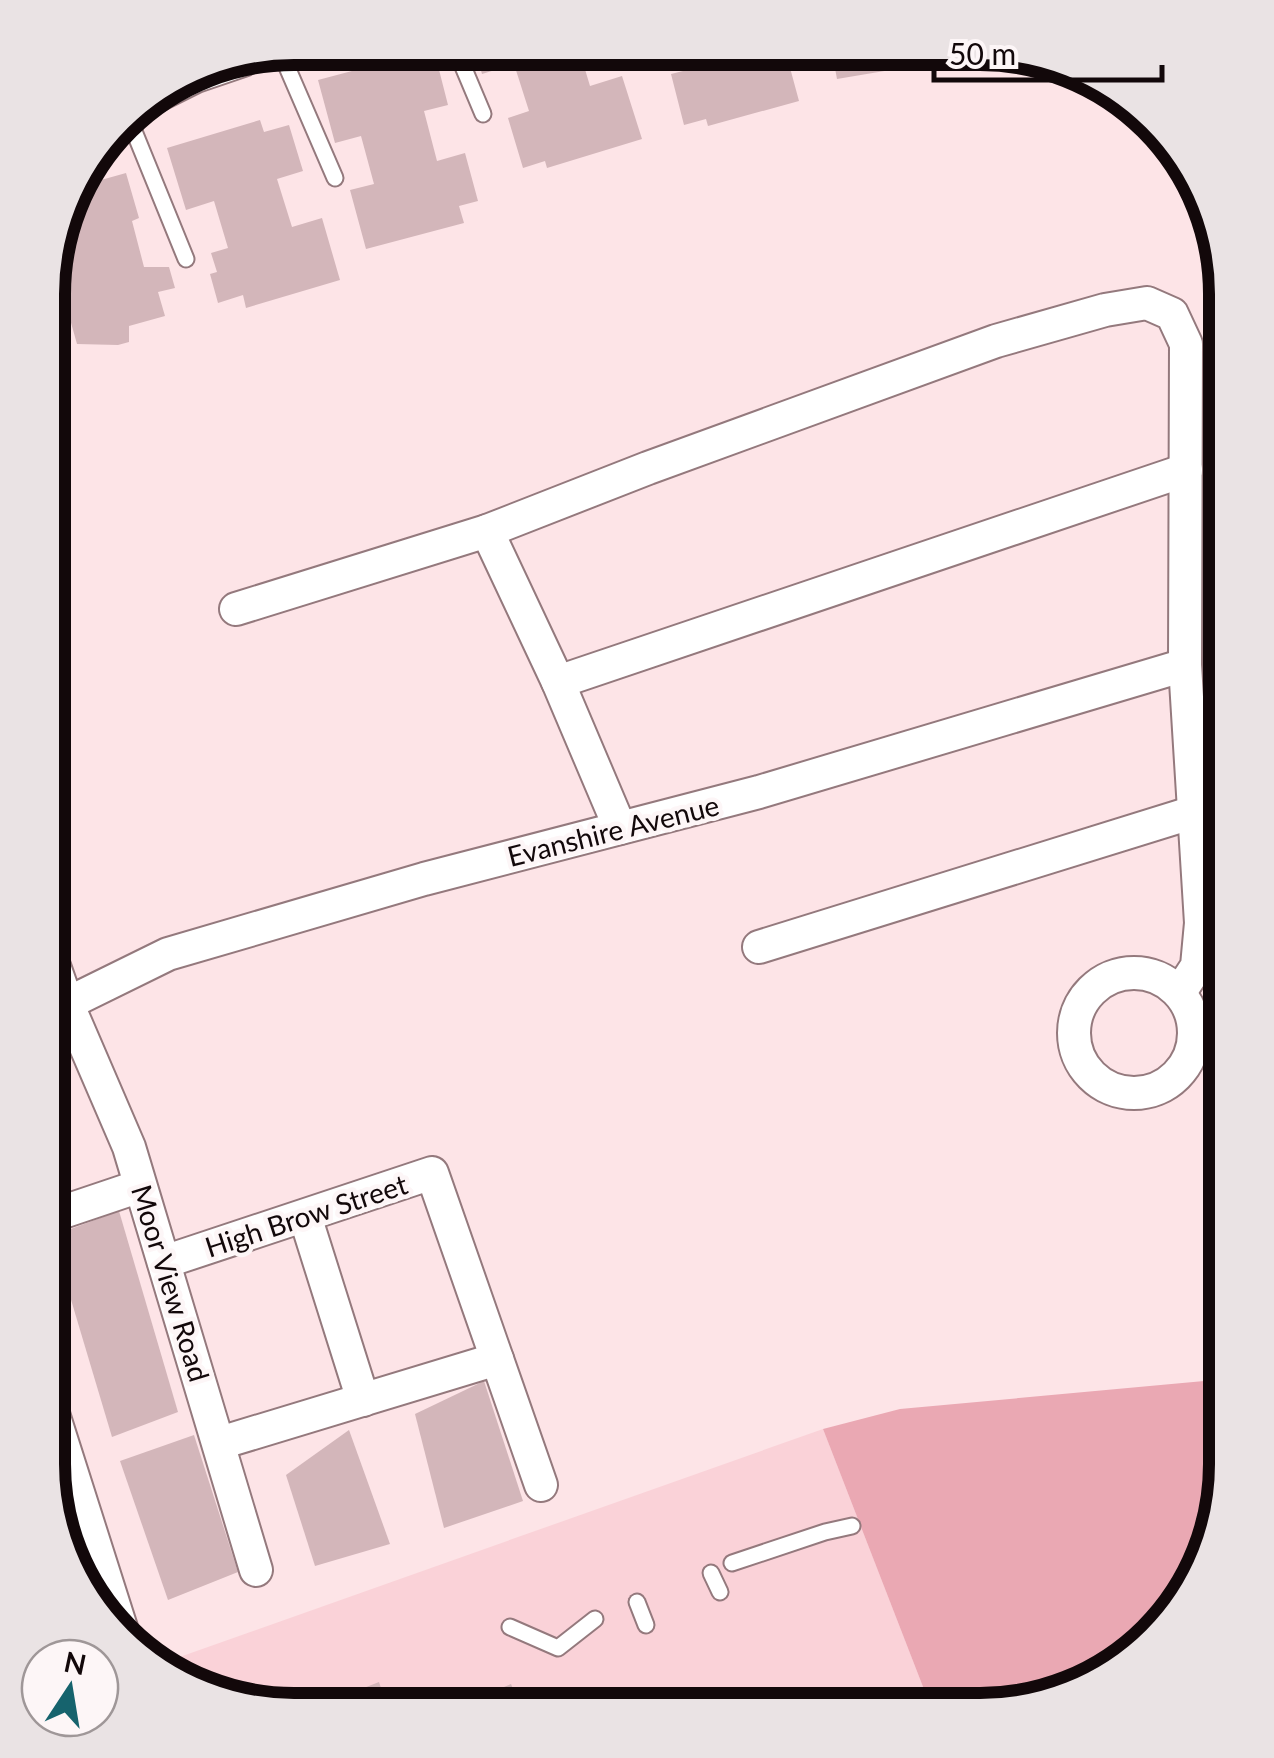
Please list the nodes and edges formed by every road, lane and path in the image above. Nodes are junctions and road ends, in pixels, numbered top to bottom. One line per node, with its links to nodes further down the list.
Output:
1 (462, 65): 3 (lane)
2 (286, 66): 5 (lane)
3 (483, 114)
4 (134, 131): 6 (lane)
5 (335, 178)
6 (186, 260)
7 (1186, 470): 8 (street); 10 (street); 11 (street)
8 (487, 531): 9 (street); 11 (street)
9 (236, 609)
10 (1185, 665): 12 (street); 13 (street, Evanshire Avenue)
11 (558, 682): 13 (street)
12 (1194, 812): 14 (street); 15 (street)
13 (620, 828): 16 (street, Evanshire Avenue)
14 (759, 947)
15 (1180, 992)
16 (65, 1005)
17 (65, 1022): 18 (street, Moor View Road)
18 (140, 1186): 19 (street); 21 (street, Moor View Road)
19 (65, 1211)
20 (305, 1216): 21 (street, High Brow Street); 22 (street, High Brow Street); 23 (street)
21 (164, 1262): 24 (street, Moor View Road)
22 (497, 1359): 23 (street); 26 (street)
23 (363, 1400): 24 (street)
24 (220, 1444): 29 (street, Moor View Road)
25 (65, 1451): 33 (street)
26 (540, 1485)
27 (852, 1526): 28 (lane)
28 (732, 1563)
29 (256, 1570)
30 (711, 1573): 31 (lane)
31 (720, 1592)
32 (637, 1602): 35 (lane)
33 (114, 1605)
34 (595, 1619): 36 (lane)
35 (646, 1625)
36 (510, 1627)

